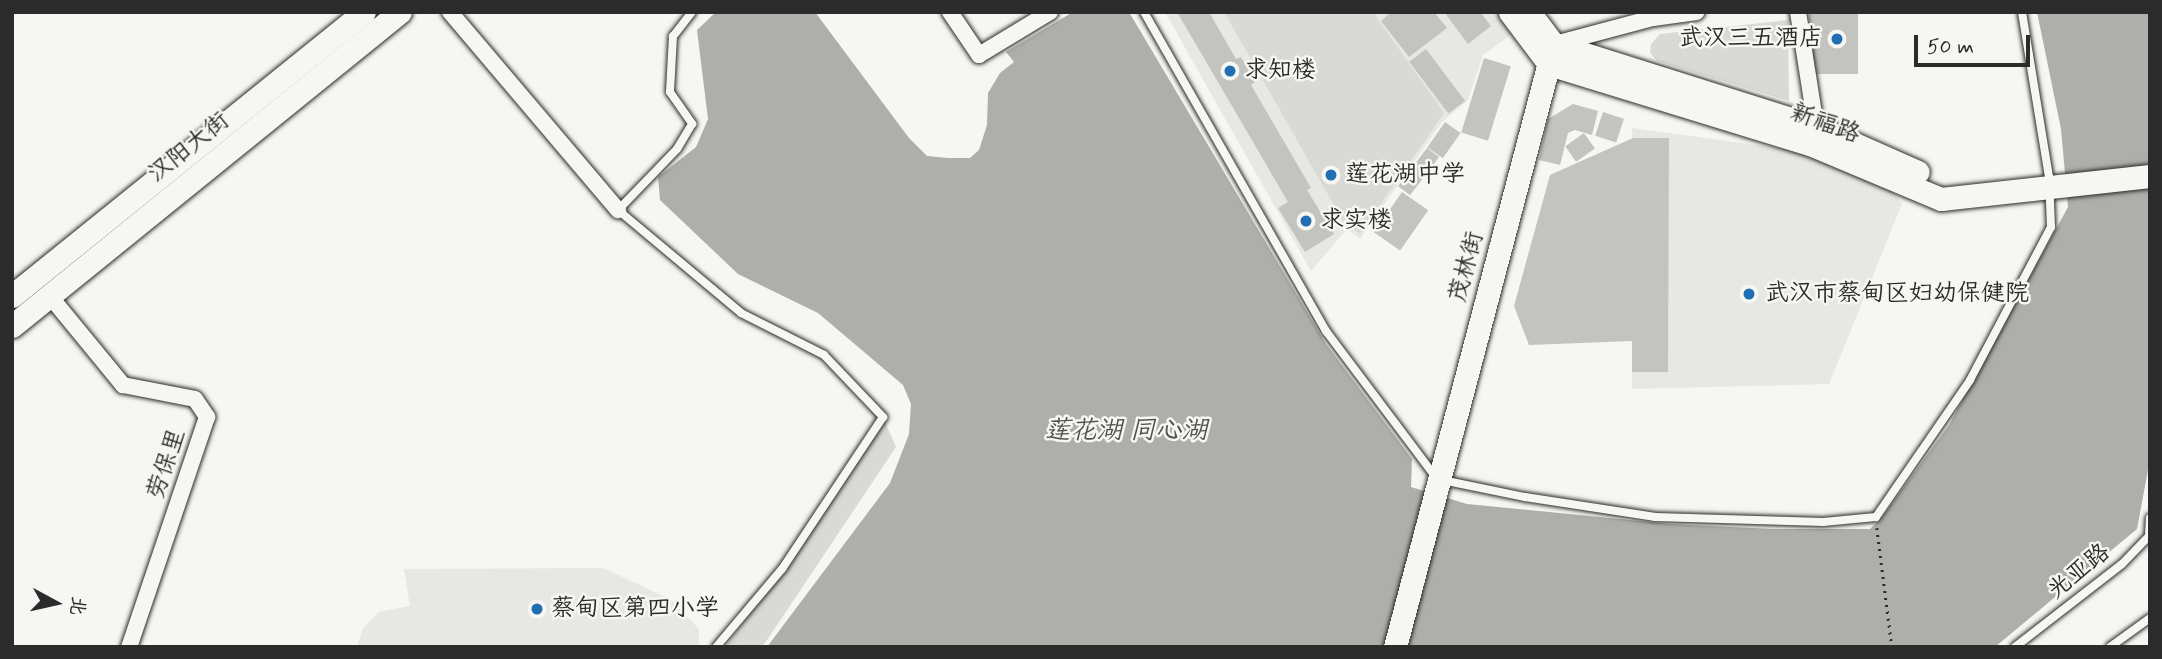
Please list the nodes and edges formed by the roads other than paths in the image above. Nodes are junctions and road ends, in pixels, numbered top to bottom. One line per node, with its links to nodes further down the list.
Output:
1 (364, 12): 20 (street, 汉阳大街)
2 (400, 12): 19 (street, 汉阳大街)
3 (450, 12): 18 (street)
4 (692, 12): 18 (lane)
5 (950, 12): 6 (street)
6 (1050, 12)
7 (1144, 12): 22 (lane)
8 (1510, 12): 13 (street)
9 (1528, 12): 13 (street)
10 (1698, 12): 13 (street)
11 (1798, 12): 14 (street)
12 (2022, 12): 17 (lane)
13 (1551, 54): 14 (street, 新福路); 17 (street, 新福路); 22 (street, 茂林街)
14 (1816, 127): 17 (street, 新福路)
15 (2150, 164): 17 (street, 新福路)
16 (2150, 176): 17 (street, 新福路)
17 (2055, 181): 22 (lane)
18 (618, 210): 26 (lane)
19 (49, 295): 21 (street, 汉阳大街); 25 (street, 劳保里)
20 (12, 296)
21 (12, 326)
22 (1437, 479): 27 (street, 茂林街)
23 (2150, 518): 28 (lane, 光亚路)
24 (2150, 618): 29 (lane)
25 (129, 647)
26 (716, 647)
27 (1395, 647)
28 (2015, 647)
29 (2110, 647)

